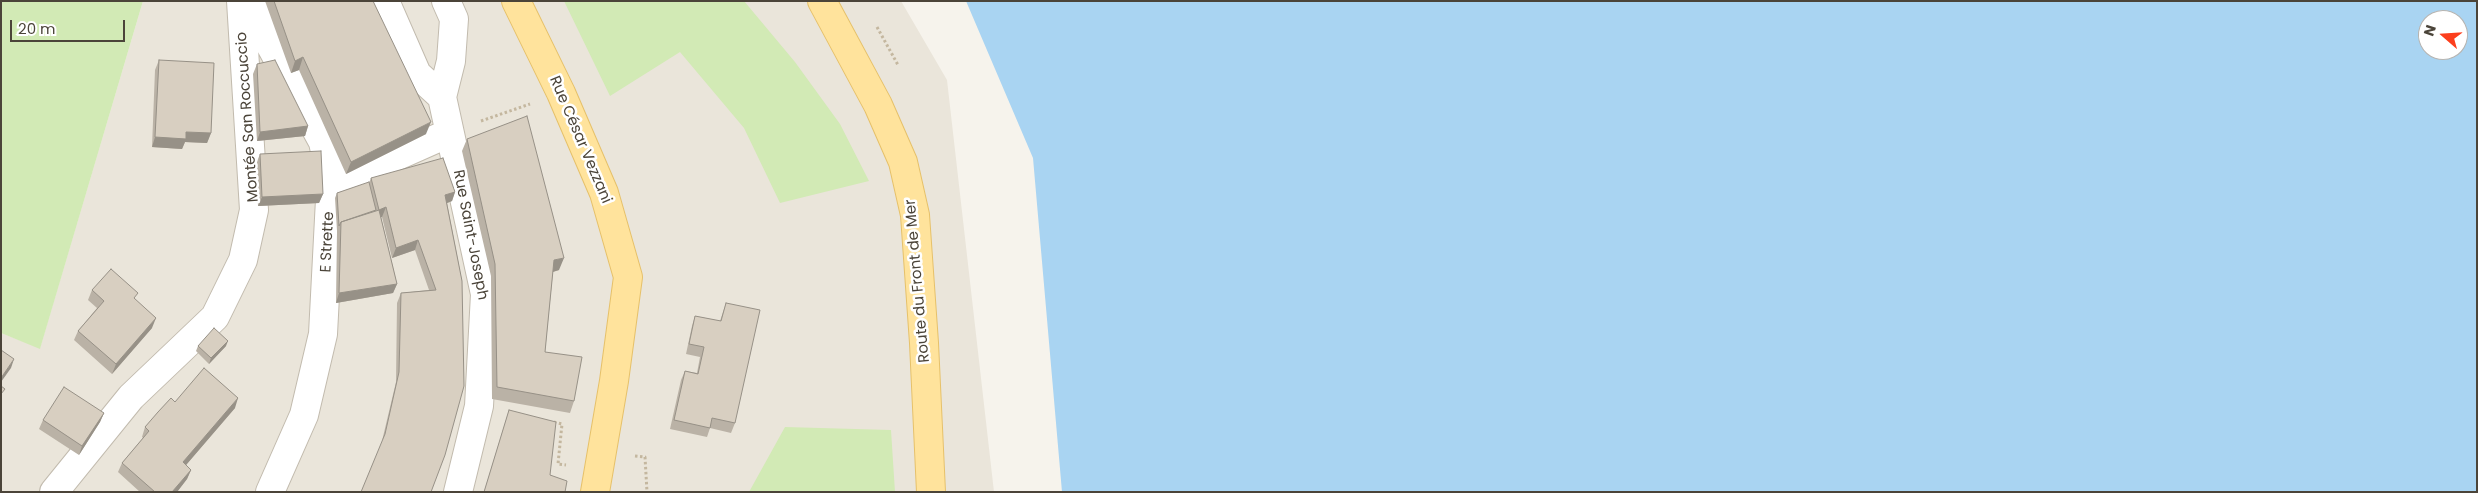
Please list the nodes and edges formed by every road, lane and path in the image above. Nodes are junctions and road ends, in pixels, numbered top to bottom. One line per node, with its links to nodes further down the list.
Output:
1 (241, 1): 13 (lane, Montée San Roccuccio)
2 (251, 1): 10 (lane, E Strette)
3 (385, 1): 8 (lane)
4 (446, 1): 8 (lane)
5 (516, 1): 7 (main road, Rue César Vezzani)
6 (822, 1): 16 (main road, Route du Front de Mer)
7 (561, 93): 9 (path); 12 (main road, Rue César Vezzani)
8 (442, 97): 9 (lane, Rue Saint-Joseph)
9 (449, 133): 10 (lane); 15 (lane, Rue Saint-Joseph)
10 (331, 180): 14 (lane, E Strette)
11 (552, 422): 12 (path)
12 (597, 481)
13 (54, 492)
14 (270, 492)
15 (458, 492)
16 (931, 492)

